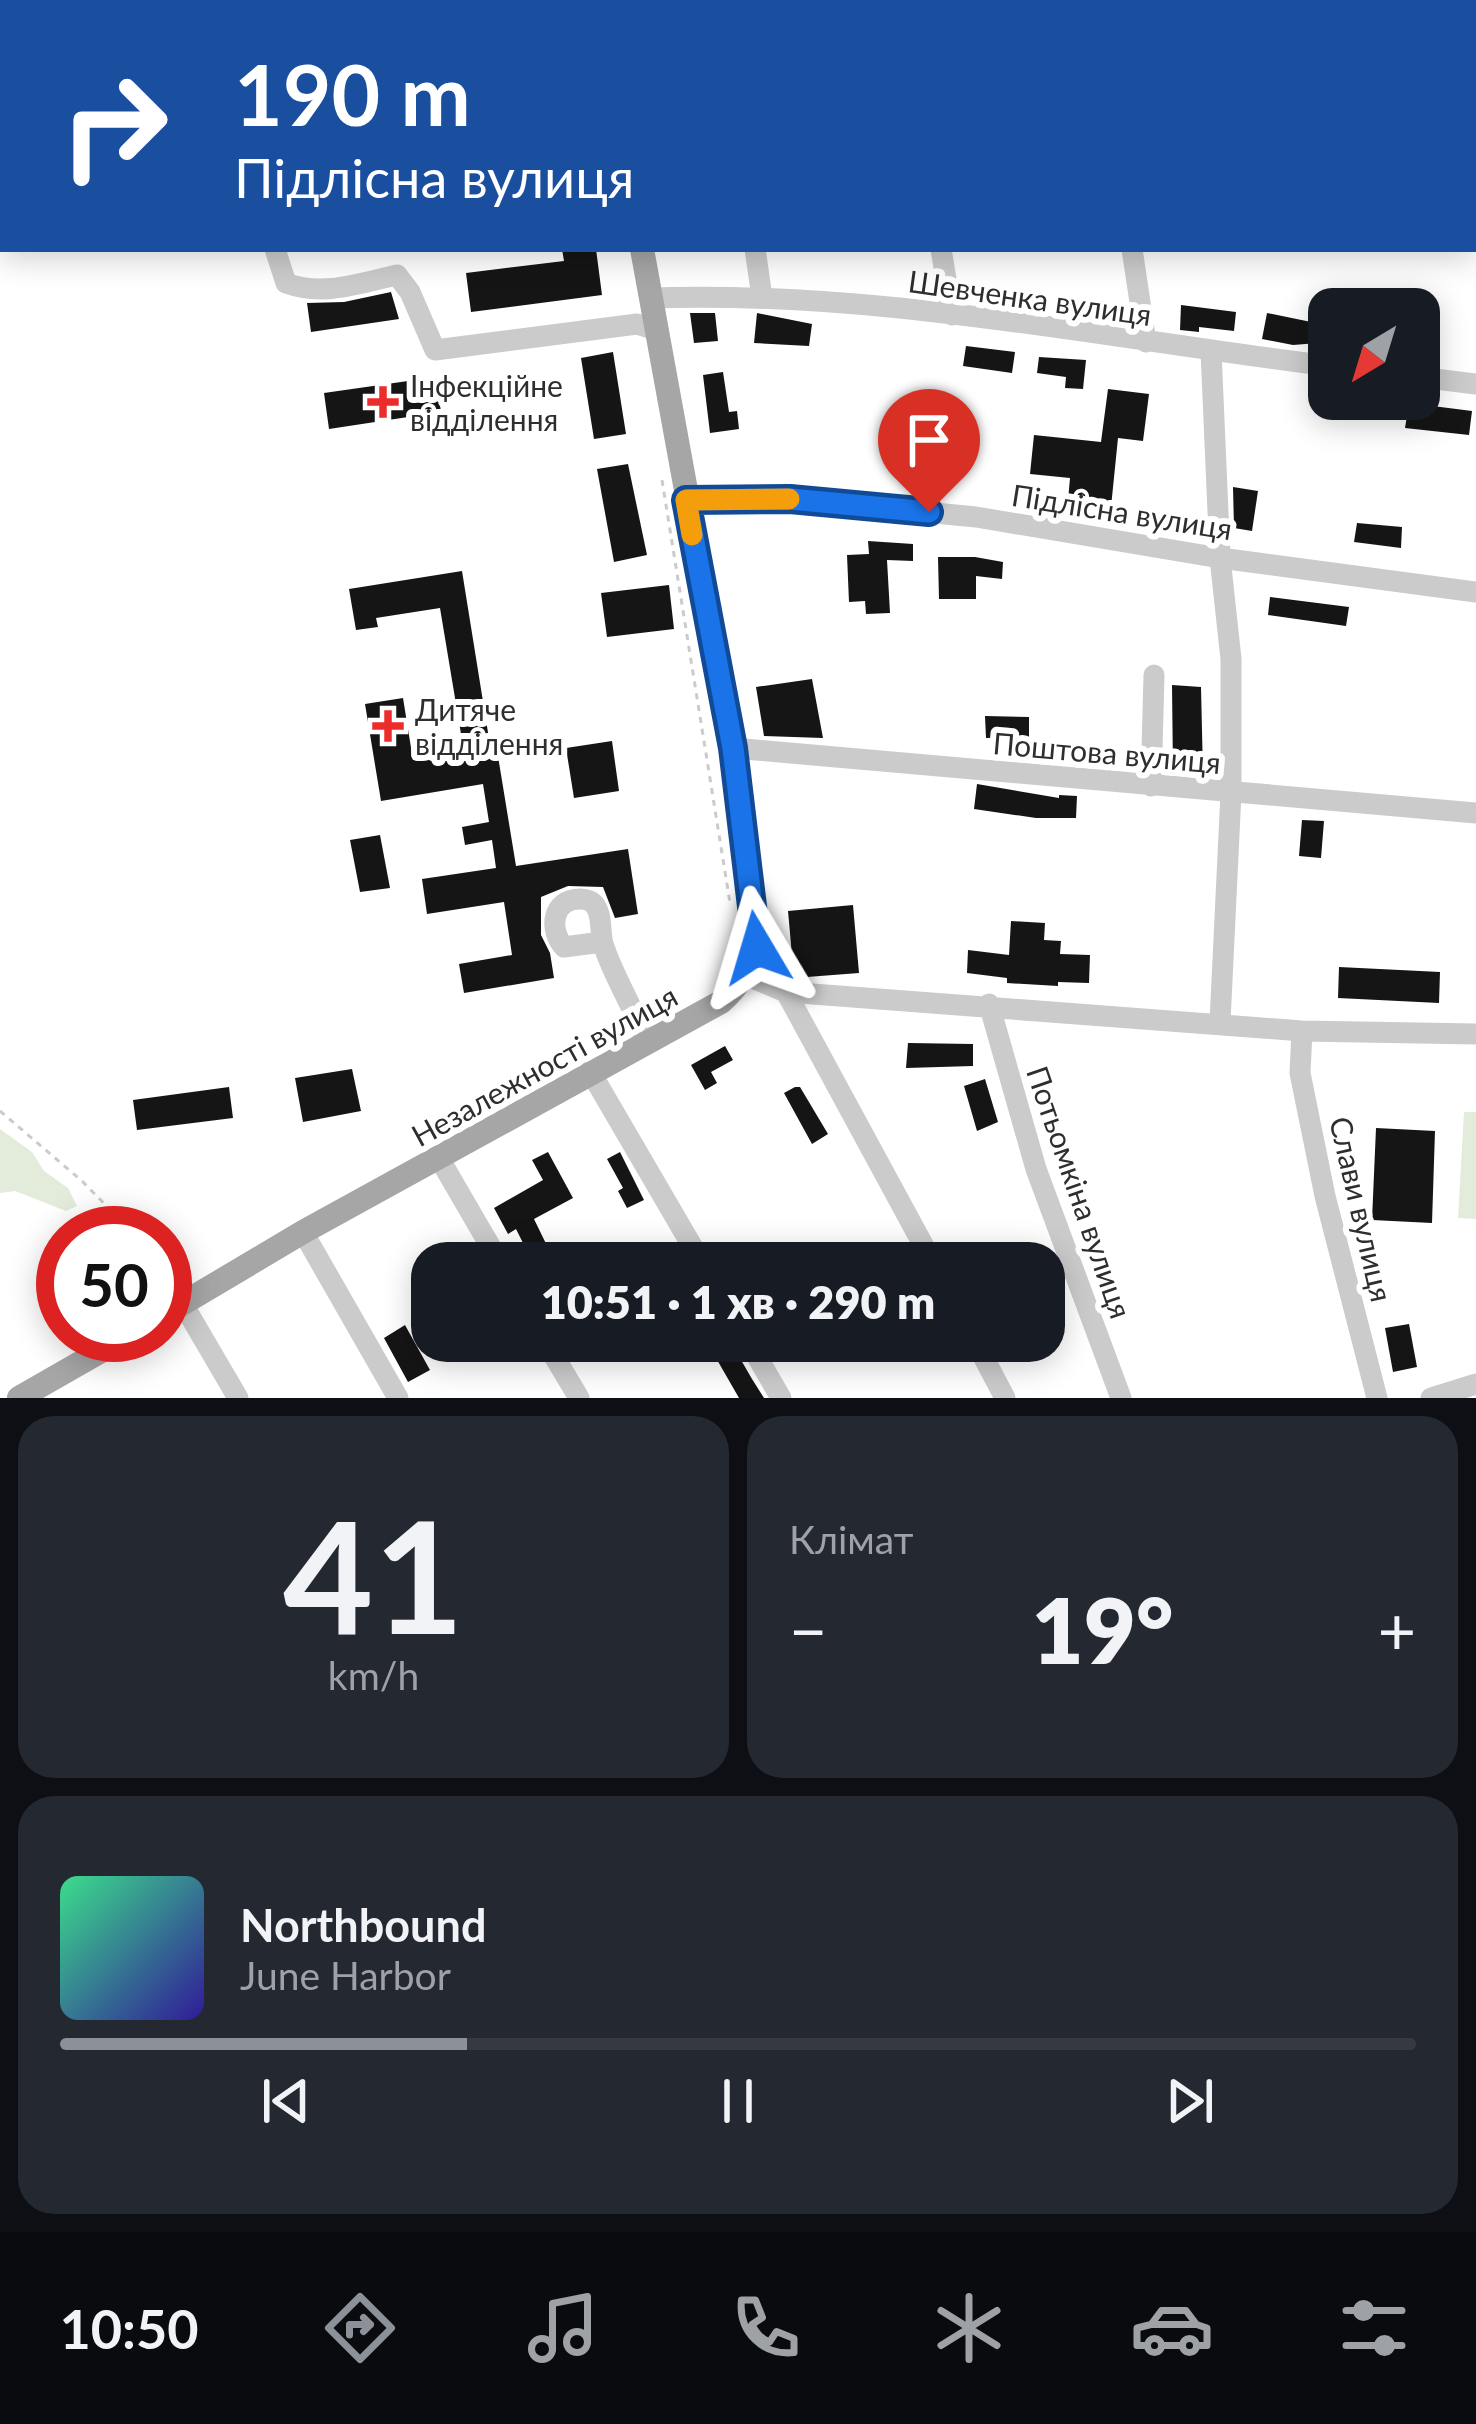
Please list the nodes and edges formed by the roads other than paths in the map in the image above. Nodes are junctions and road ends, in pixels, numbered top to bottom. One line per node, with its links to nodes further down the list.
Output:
1 (276, 252): 9 (street)
2 (642, 252): 7 (main road)
3 (754, 252): 6 (street)
4 (942, 252): 8 (street)
5 (1132, 252): 10 (street)
6 (762, 297): 7 (street, Шевченка вулиця); 8 (street, Шевченка вулиця)
7 (650, 298): 9 (main road)
8 (952, 315): 10 (street, Шевченка вулиця)
9 (656, 330): 15 (main road)
10 (1146, 342): 11 (street, Шевченка вулиця)
11 (1211, 351): 12 (street, Шевченка вулиця); 16 (street)
12 (1308, 363)
13 (1440, 380): 14 (street)
14 (1476, 384)
15 (686, 500): 16 (street, Підлісна вулиця); 19 (main road)
16 (1220, 558): 17 (street, Підлісна вулиця); 21 (street)
17 (1476, 592)
18 (1154, 675): 20 (street)
19 (733, 748): 20 (street, Поштова вулиця); 24 (main road)
20 (1151, 786): 21 (street, Поштова вулиця)
21 (1232, 794): 22 (street, Поштова вулиця); 27 (street)
22 (1476, 813)
23 (602, 942): 30 (street)
24 (745, 975): 25 (street); 30 (main road, Незалежності вулиця)
25 (785, 992): 26 (street); 36 (street)
26 (988, 1004): 27 (street); 50 (street, Потьомкіна вулиця)
27 (1220, 1022): 28 (street)
28 (1302, 1031): 29 (street); 51 (street, Слави вулиця)
29 (1476, 1034)
30 (646, 1041): 31 (main road, Незалежності вулиця)
31 (590, 1071): 32 (main road, Незалежності вулиця); 35 (street)
32 (439, 1158): 33 (main road, Незалежності вулиця); 34 (street)
33 (303, 1232): 37 (main road, Незалежності вулиця); 46 (street)
34 (488, 1242)
35 (690, 1242)
36 (922, 1242)
37 (192, 1298)
38 (192, 1334): 45 (street)
39 (82, 1362): 44 (main road)
40 (558, 1362): 47 (street)
41 (760, 1362): 48 (street)
42 (986, 1362): 49 (street)
43 (1476, 1384): 52 (street)
44 (20, 1398)
45 (238, 1398)
46 (398, 1398)
47 (579, 1398)
48 (781, 1398)
49 (1005, 1398)
50 (1121, 1398)
51 (1376, 1398)
52 (1431, 1398)

